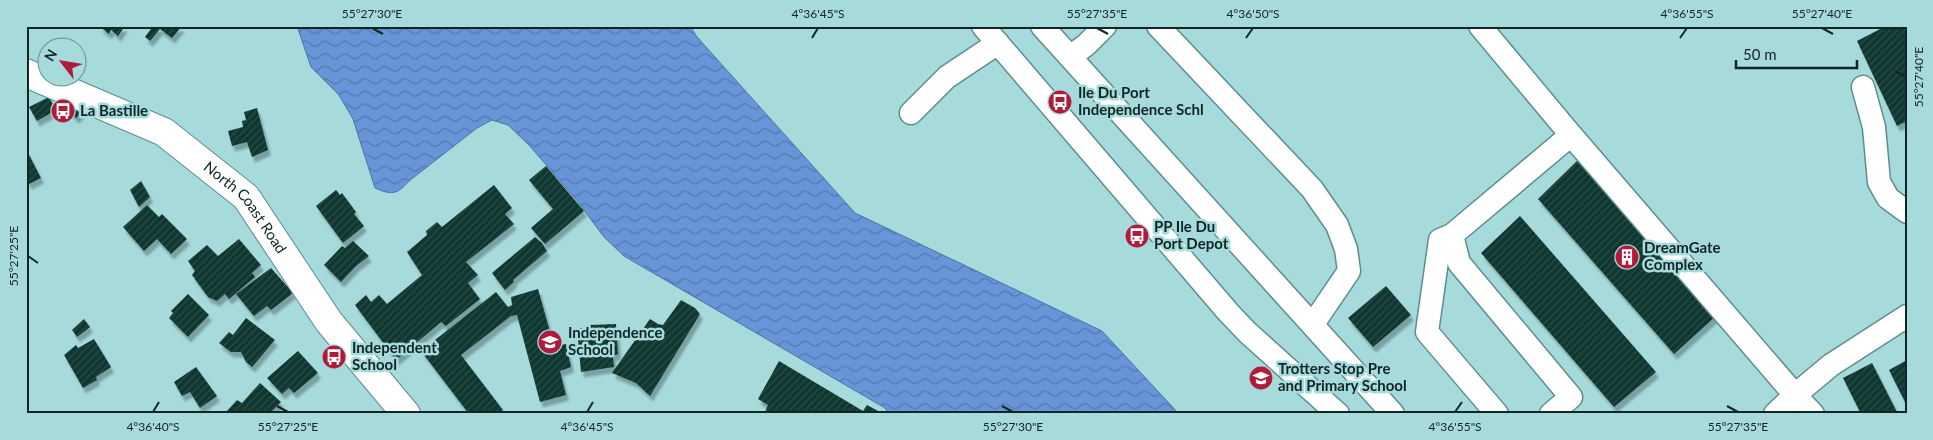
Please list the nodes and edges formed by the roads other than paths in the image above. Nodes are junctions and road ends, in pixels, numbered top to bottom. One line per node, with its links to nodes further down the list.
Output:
1 (983, 26): 6 (street)
2 (1042, 26): 7 (street)
3 (1105, 26): 7 (street)
4 (1158, 26): 15 (street)
5 (1480, 26): 11 (street)
6 (998, 43): 10 (street); 18 (street)
7 (1070, 58): 15 (street)
8 (26, 73): 17 (main road, North Coast Road)
9 (1863, 86): 12 (street)
10 (911, 113)
11 (1571, 135): 13 (street); 16 (street)
12 (1907, 212)
13 (1452, 235): 20 (street); 21 (street)
14 (1907, 316): 16 (street)
15 (1313, 324): 19 (street)
16 (1794, 395): 22 (street); 23 (street)
17 (406, 414)
18 (1338, 414)
19 (1393, 414)
20 (1497, 414)
21 (1551, 414)
22 (1775, 414)
23 (1813, 414)

